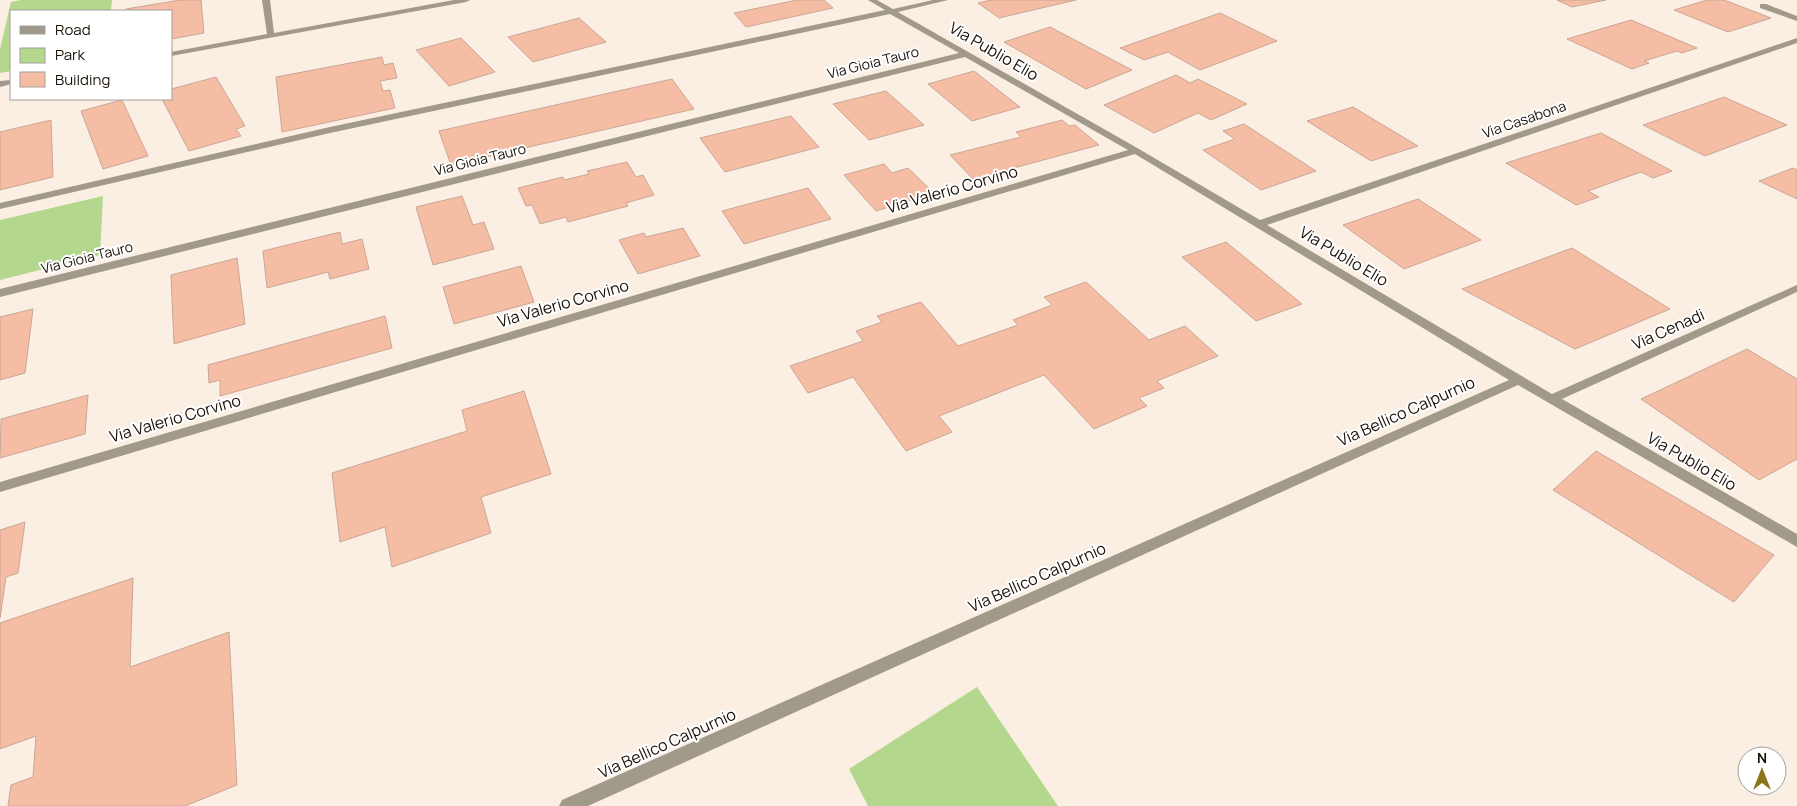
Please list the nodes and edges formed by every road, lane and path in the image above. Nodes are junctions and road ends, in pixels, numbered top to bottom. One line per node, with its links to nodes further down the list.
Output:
1 (266, 0): 8 (street)
2 (466, 0): 8 (street)
3 (872, 0): 6 (street, Via Publio Elio)
4 (944, 0): 6 (street)
5 (1763, 6): 7 (street)
6 (892, 12): 11 (street, Via Publio Elio); 13 (street)
7 (1797, 19)
8 (271, 36): 10 (street)
9 (1797, 40): 14 (street, Via Casabona)
10 (172, 54)
11 (967, 54): 12 (street, Via Publio Elio); 16 (street, Via Gioia Tauro)
12 (1136, 151): 14 (street, Via Publio Elio); 19 (street, Via Valerio Corvino)
13 (0, 206)
14 (1259, 224): 17 (street, Via Publio Elio)
15 (1797, 288): 18 (street, Via Cenadi)
16 (0, 293)
17 (1519, 380): 18 (street, Via Publio Elio); 21 (street, Via Bellico Calpurnio)
18 (1552, 399): 20 (street, Via Publio Elio)
19 (0, 487)
20 (1797, 541)
21 (568, 806)

